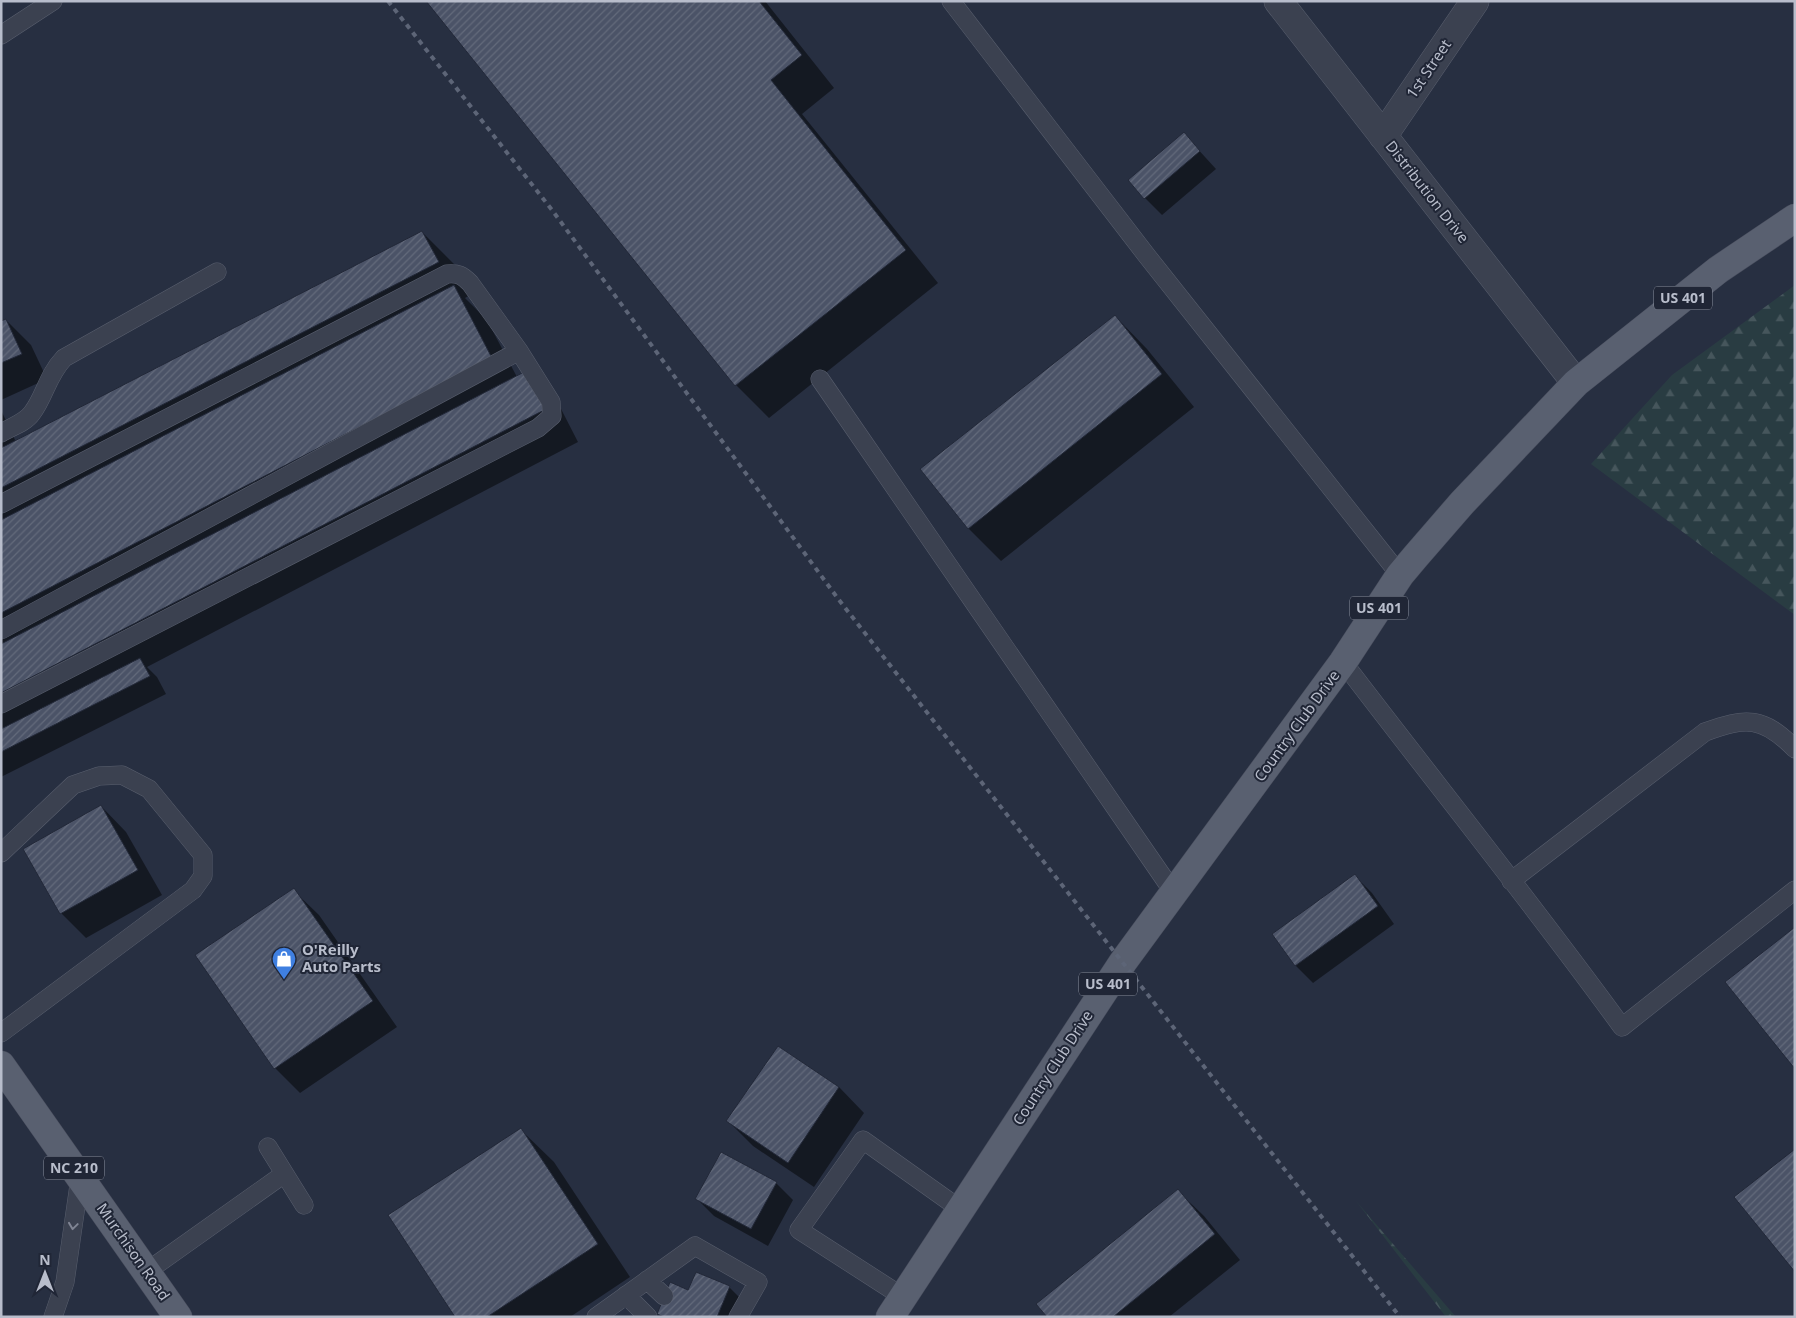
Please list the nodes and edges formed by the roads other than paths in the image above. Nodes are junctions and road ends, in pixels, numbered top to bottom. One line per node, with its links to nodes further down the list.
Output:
1 (53, 1): 5 (lane)
2 (951, 1): 14 (lane)
3 (1278, 1): 6 (street, Distribution Drive)
4 (1475, 1): 6 (street, 1st Street)
5 (1, 35)
6 (1383, 136): 11 (street, Distribution Drive)
7 (1795, 218): 11 (main road, Country Club Drive / US 401)
8 (217, 272): 12 (lane)
9 (519, 351): 13 (lane); 15 (lane); 17 (lane)
10 (820, 379): 22 (lane)
11 (1576, 383): 14 (main road, Country Club Drive / US 401)
12 (1, 433)
13 (1, 504)
14 (1400, 575): 16 (main road, Country Club Drive / US 401)
15 (1, 630)
16 (1344, 662): 20 (lane); 22 (main road, Country Club Drive / US 401)
17 (1, 704)
18 (1795, 749): 20 (lane)
19 (1, 853): 23 (lane)
20 (1510, 882): 21 (lane)
21 (1795, 890)
22 (1174, 893): 29 (main road, Country Club Drive / US 401)
23 (1, 1033)
24 (1, 1065): 27 (main road, Murchison Road / NC 210)
25 (268, 1147): 26 (lane)
26 (284, 1174): 28 (lane); 30 (lane)
27 (80, 1178): 30 (main road, Murchison Road / NC 210); 35 (lane, one-way to 35)
28 (304, 1205)
29 (960, 1209): 34 (main road, Country Club Drive / US 401); 34 (lane)
30 (146, 1272): 36 (main road, Murchison Road / NC 210)
31 (647, 1280): 32 (lane); 33 (lane); 39 (lane)
32 (626, 1295): 37 (lane); 38 (lane)
33 (664, 1296)
34 (896, 1307)
35 (53, 1317)
36 (178, 1317)
37 (596, 1317)
38 (648, 1317)
39 (738, 1317)

